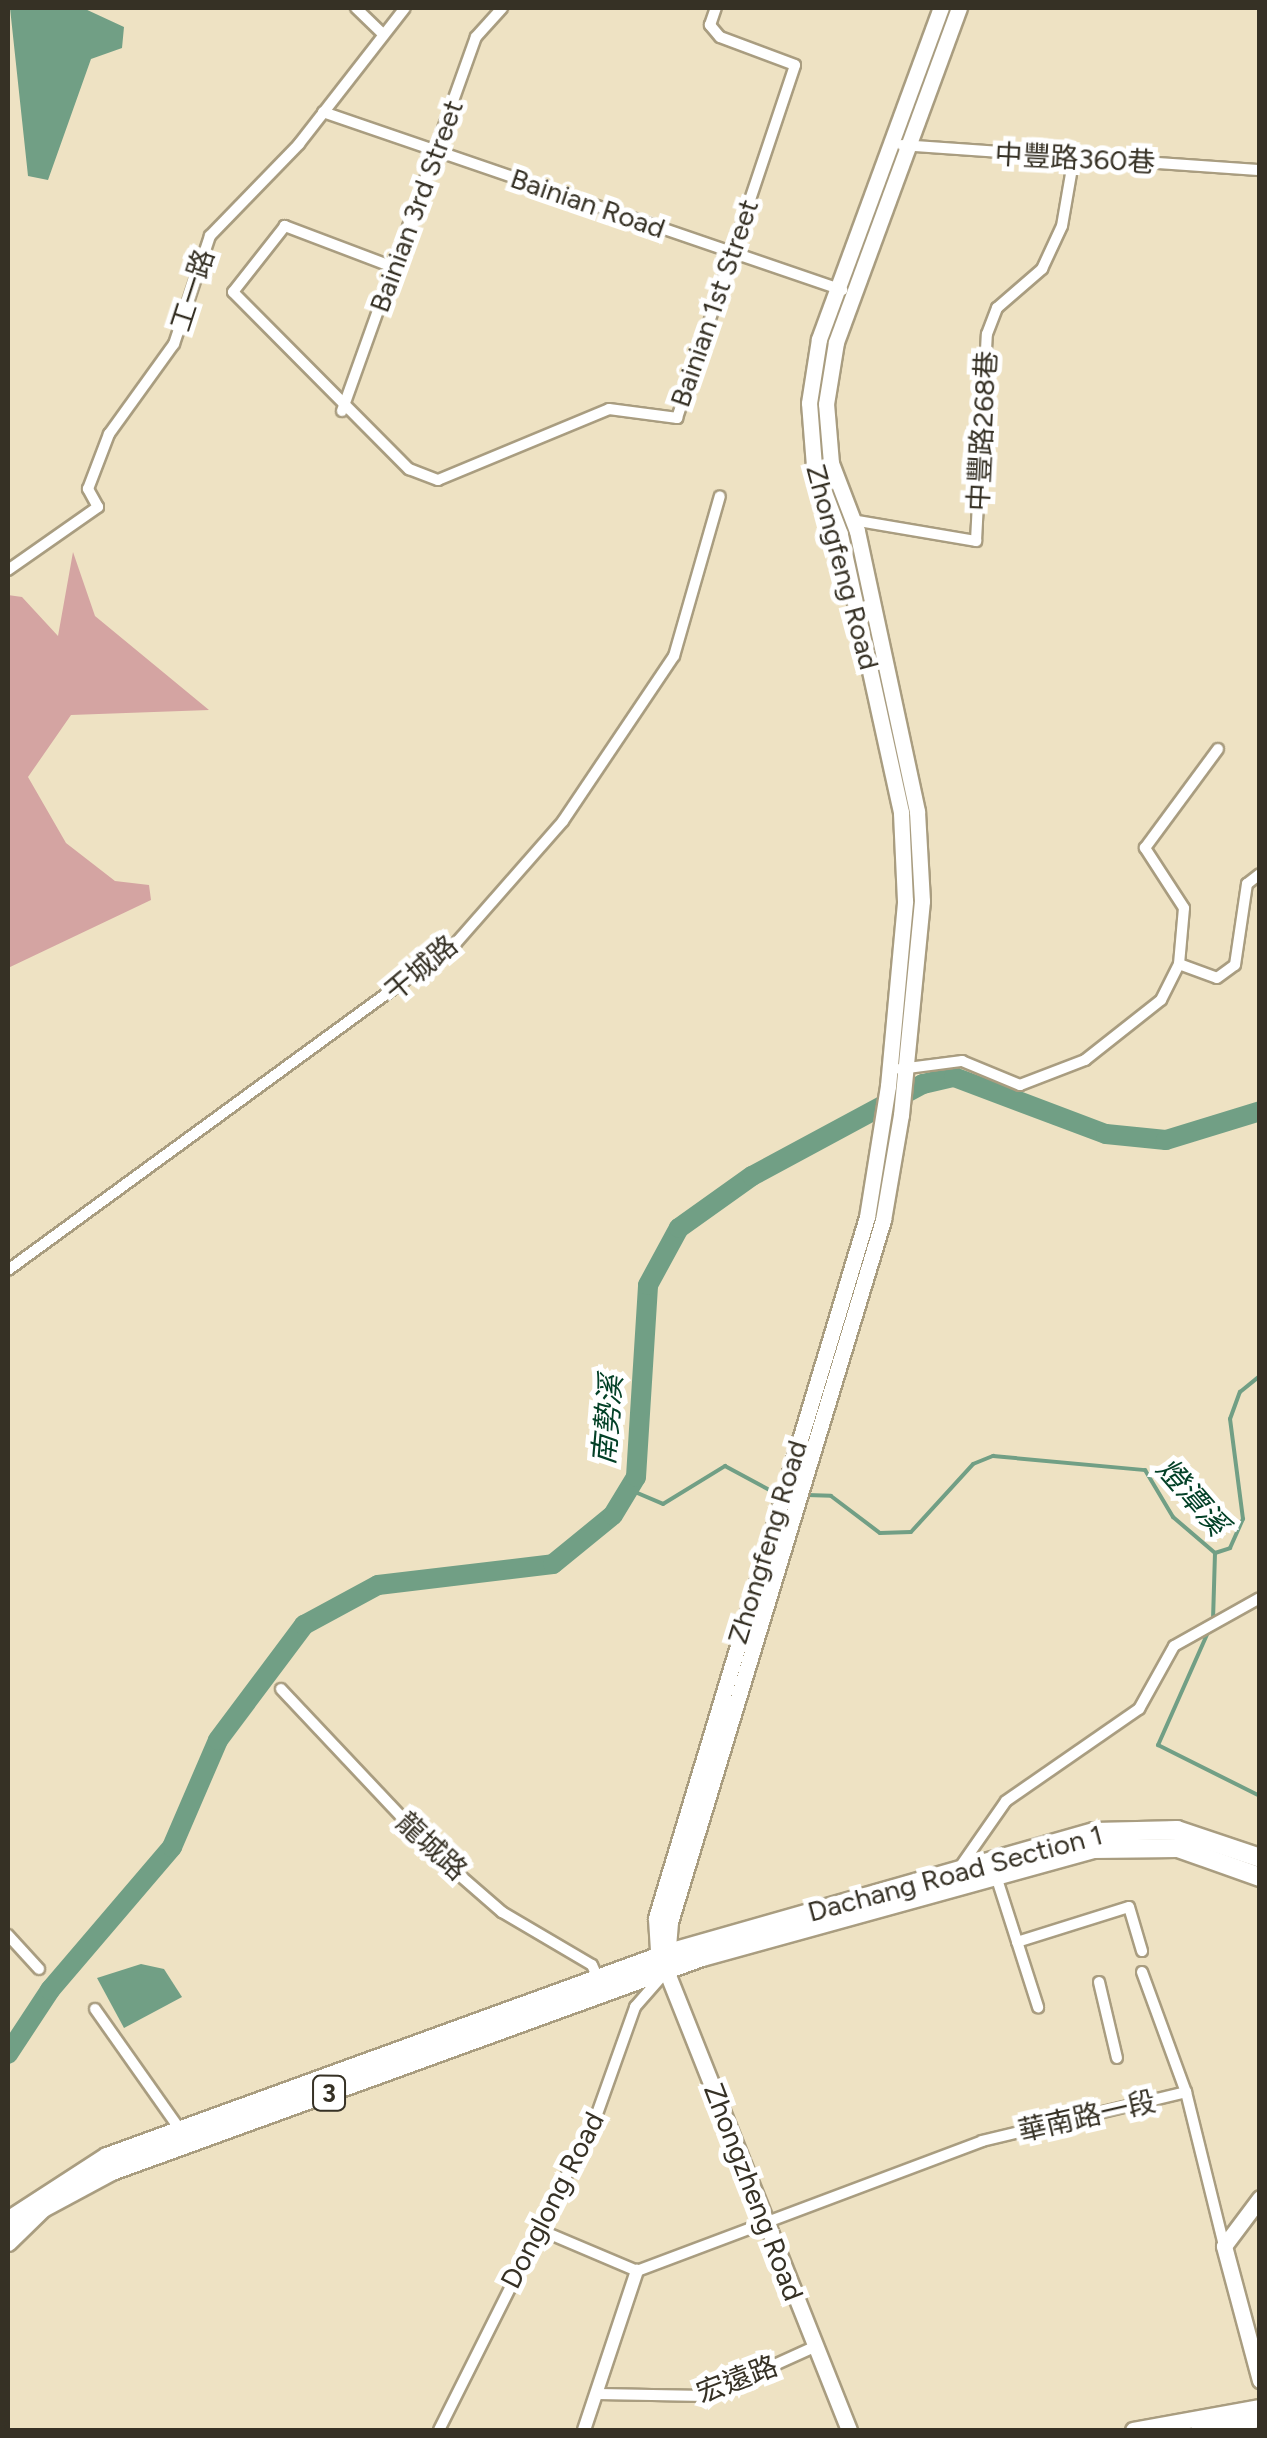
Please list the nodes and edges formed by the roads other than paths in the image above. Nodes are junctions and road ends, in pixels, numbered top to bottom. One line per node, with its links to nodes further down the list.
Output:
1 (356, 8): 7 (street)
2 (404, 8): 7 (street, 工一路)
3 (502, 8): 10 (street, Bainian 3rd Street)
4 (716, 8): 13 (street, Bainian 1st Street)
5 (941, 8): 9 (main road, Zhongfeng Road)
6 (958, 8): 9 (main road, Zhongfeng Road)
7 (382, 34): 8 (street, 工一路)
8 (323, 112): 10 (street, Bainian Road); 19 (street, 工一路)
9 (900, 144): 11 (street, 中豐路360巷); 15 (main road, Zhongfeng Road)
10 (437, 151): 13 (street, Bainian Road); 14 (street, Bainian 3rd Street)
11 (1074, 162): 12 (street, 中豐路360巷); 18 (street, 中豐路268巷)
12 (1260, 170)
13 (733, 253): 15 (street, Bainian Road); 16 (street, Bainian 1st Street)
14 (392, 268): 16 (street, Bainian 3rd Street); 16 (street)
15 (845, 292): 18 (main road, Zhongfeng Road); 23 (main road, Zhongfeng Road)
16 (342, 412)
17 (720, 496): 24 (street, 干城路)
18 (852, 520): 23 (main road, Zhongfeng Road)
19 (8, 570)
20 (1218, 749): 22 (street)
21 (1260, 874): 22 (street)
22 (1179, 964): 23 (street)
23 (900, 1073): 25 (main road, Zhongfeng Road); 26 (main road, Zhongfeng Road)
24 (8, 1270)
25 (809, 1406): 26 (main road); 36 (main road, Zhongfeng Road)
26 (826, 1410): 36 (main road, Zhongfeng Road)
27 (1260, 1598): 30 (street)
28 (280, 1689): 39 (street, 龍城路)
29 (1260, 1858): 30 (main road, Dachang Road Section 1 / 3)
30 (957, 1872): 36 (main road, Dachang Road Section 1 / 3)
31 (996, 1876): 32 (main road, Dachang Road Section 1 / 3); 34 (street); 36 (main road, Dachang Road Section 1 / 3)
32 (1260, 1877)
33 (8, 1935): 37 (street)
34 (1017, 1942): 35 (street); 41 (street)
35 (1142, 1951)
36 (662, 1962): 39 (main road, 3); 48 (main road, Zhongzheng Road); 49 (street, Donglong Road); 50 (main road, 3)
37 (39, 1969)
38 (1142, 1972): 44 (street)
39 (600, 1982): 45 (main road, 3)
40 (1099, 1982): 43 (street)
41 (1038, 2007)
42 (95, 2008): 45 (street)
43 (1117, 2058)
44 (1186, 2092): 48 (street, 華南路一段); 51 (street, 華南路一段)
45 (181, 2131): 47 (main road, 3)
46 (1260, 2198): 51 (main road)
47 (8, 2221)
48 (766, 2222): 52 (street, 華南路一段); 53 (main road, Zhongzheng Road)
49 (538, 2228): 52 (street); 58 (street, Donglong Road)
50 (8, 2242)
51 (1224, 2246): 54 (main road, 華南路一段)
52 (636, 2271): 55 (street)
53 (814, 2348): 55 (street, 宏遠路); 60 (main road, Zhongzheng Road)
54 (1260, 2380)
55 (598, 2394): 59 (street)
56 (1260, 2407): 61 (main road)
57 (1260, 2419): 62 (main road)
58 (439, 2430)
59 (584, 2430)
60 (849, 2430)
61 (1133, 2430)
62 (1198, 2430)

